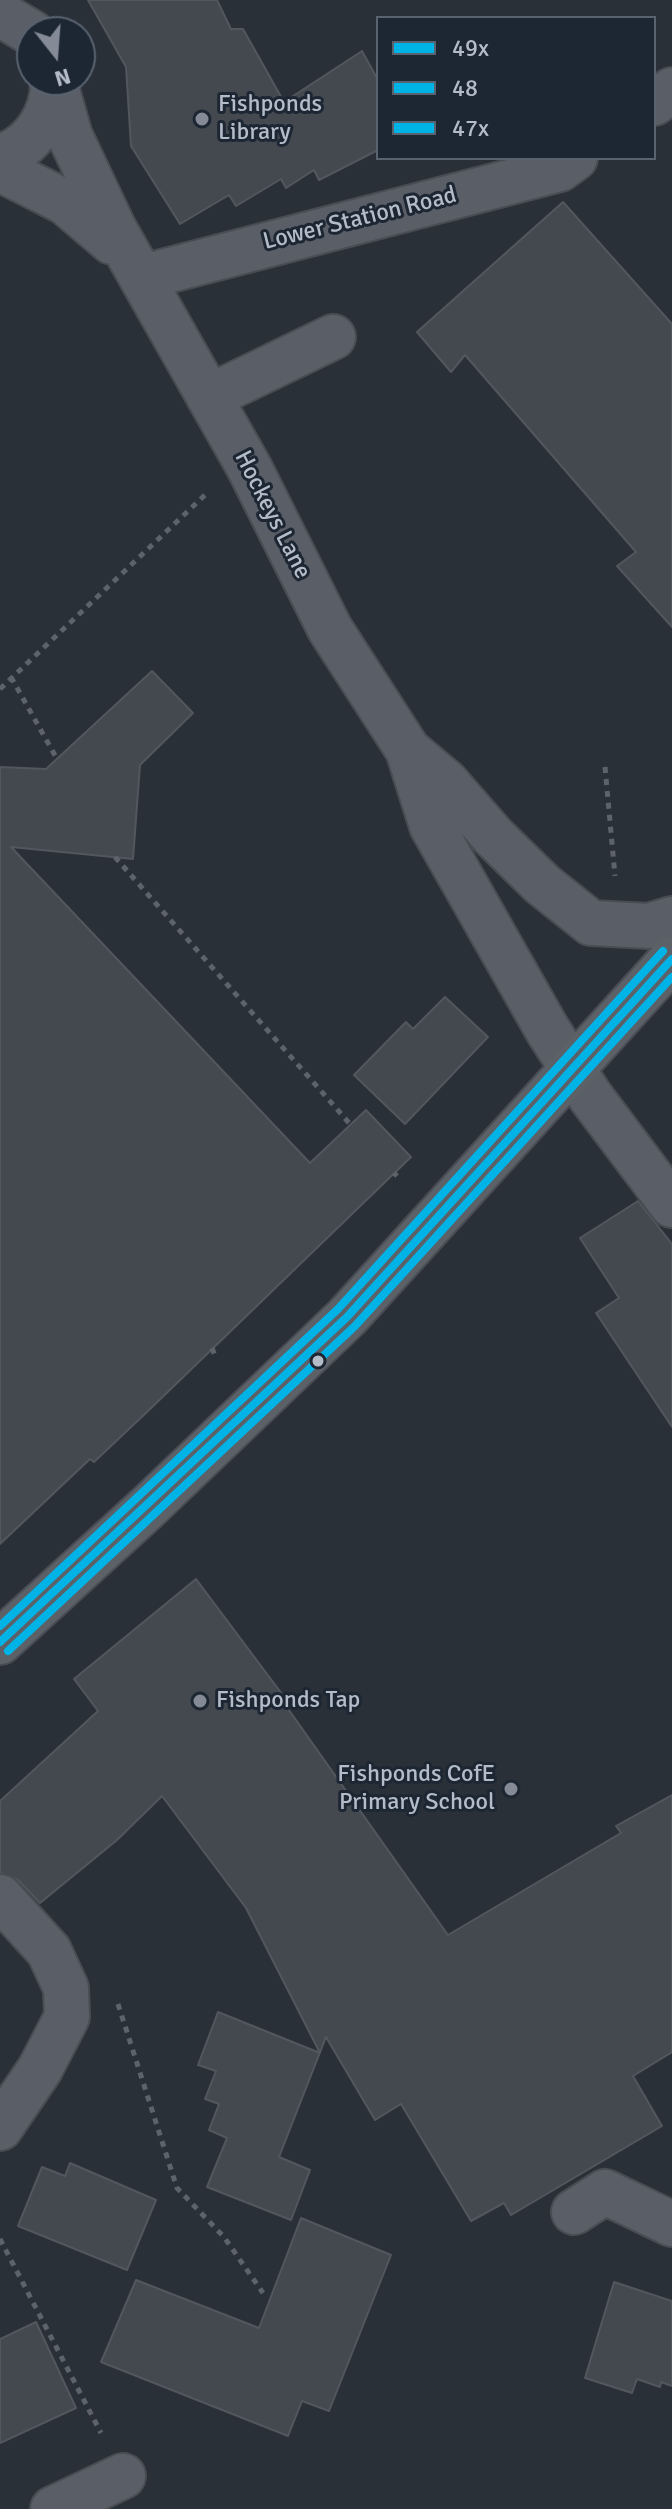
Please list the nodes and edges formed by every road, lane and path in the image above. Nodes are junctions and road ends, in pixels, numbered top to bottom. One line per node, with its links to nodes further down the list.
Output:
1 (51, 96): 3 (street, Hockeys Lane)
2 (59, 96): 6 (street, Hockeys Lane)
3 (0, 157)
4 (572, 160): 6 (street, Lower Station Road)
5 (0, 169): 6 (street, Hockeys Lane)
6 (143, 277): 8 (street, Hockeys Lane)
7 (333, 337): 8 (street)
8 (209, 397): 9 (street, Hockeys Lane)
9 (244, 459): 10 (path); 12 (street, Hockeys Lane)
10 (11, 677): 11 (path); 13 (path)
11 (0, 689)
12 (408, 750): 17 (street, Hockeys Lane); 19 (street, Hockeys Lane)
13 (57, 759)
14 (605, 767): 16 (path)
15 (115, 857): 20 (path)
16 (617, 893)
17 (672, 919)
18 (672, 959): 19 (main road)
19 (572, 1071): 21 (street, Hockeys Lane); 24 (main road)
20 (350, 1124)
21 (672, 1205)
22 (212, 1348): 23 (path)
23 (215, 1356)
24 (0, 1642)
25 (0, 1897): 27 (street)
26 (116, 2000): 31 (path)
27 (0, 2128)
28 (574, 2212): 29 (street)
29 (658, 2218)
30 (0, 2239): 32 (path)
31 (263, 2293)
32 (123, 2476): 33 (street)
33 (62, 2507)

